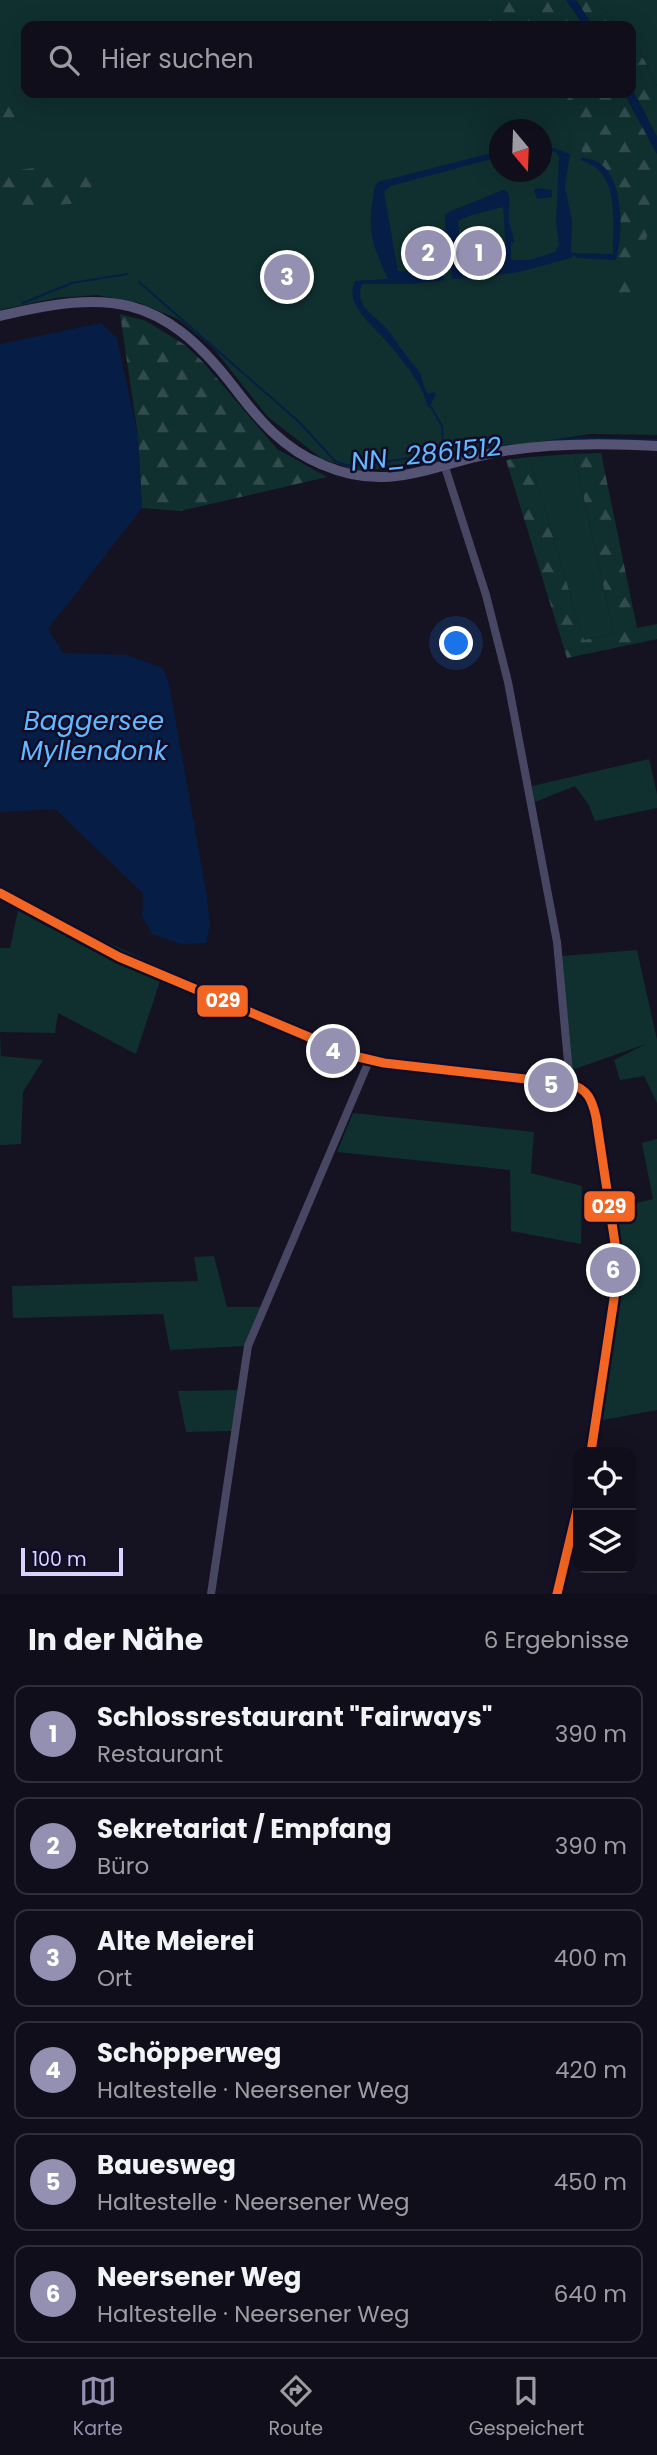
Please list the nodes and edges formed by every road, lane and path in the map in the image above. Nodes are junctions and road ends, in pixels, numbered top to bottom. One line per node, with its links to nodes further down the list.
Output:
1 (0, 316): 3 (street)
2 (657, 446): 3 (street)
3 (445, 467): 6 (street)
4 (0, 893): 5 (street)
5 (369, 1061): 6 (street); 9 (street)
6 (570, 1084): 7 (street)
7 (592, 1447)
8 (577, 1510): 10 (street)
9 (211, 1594)
10 (557, 1594)

